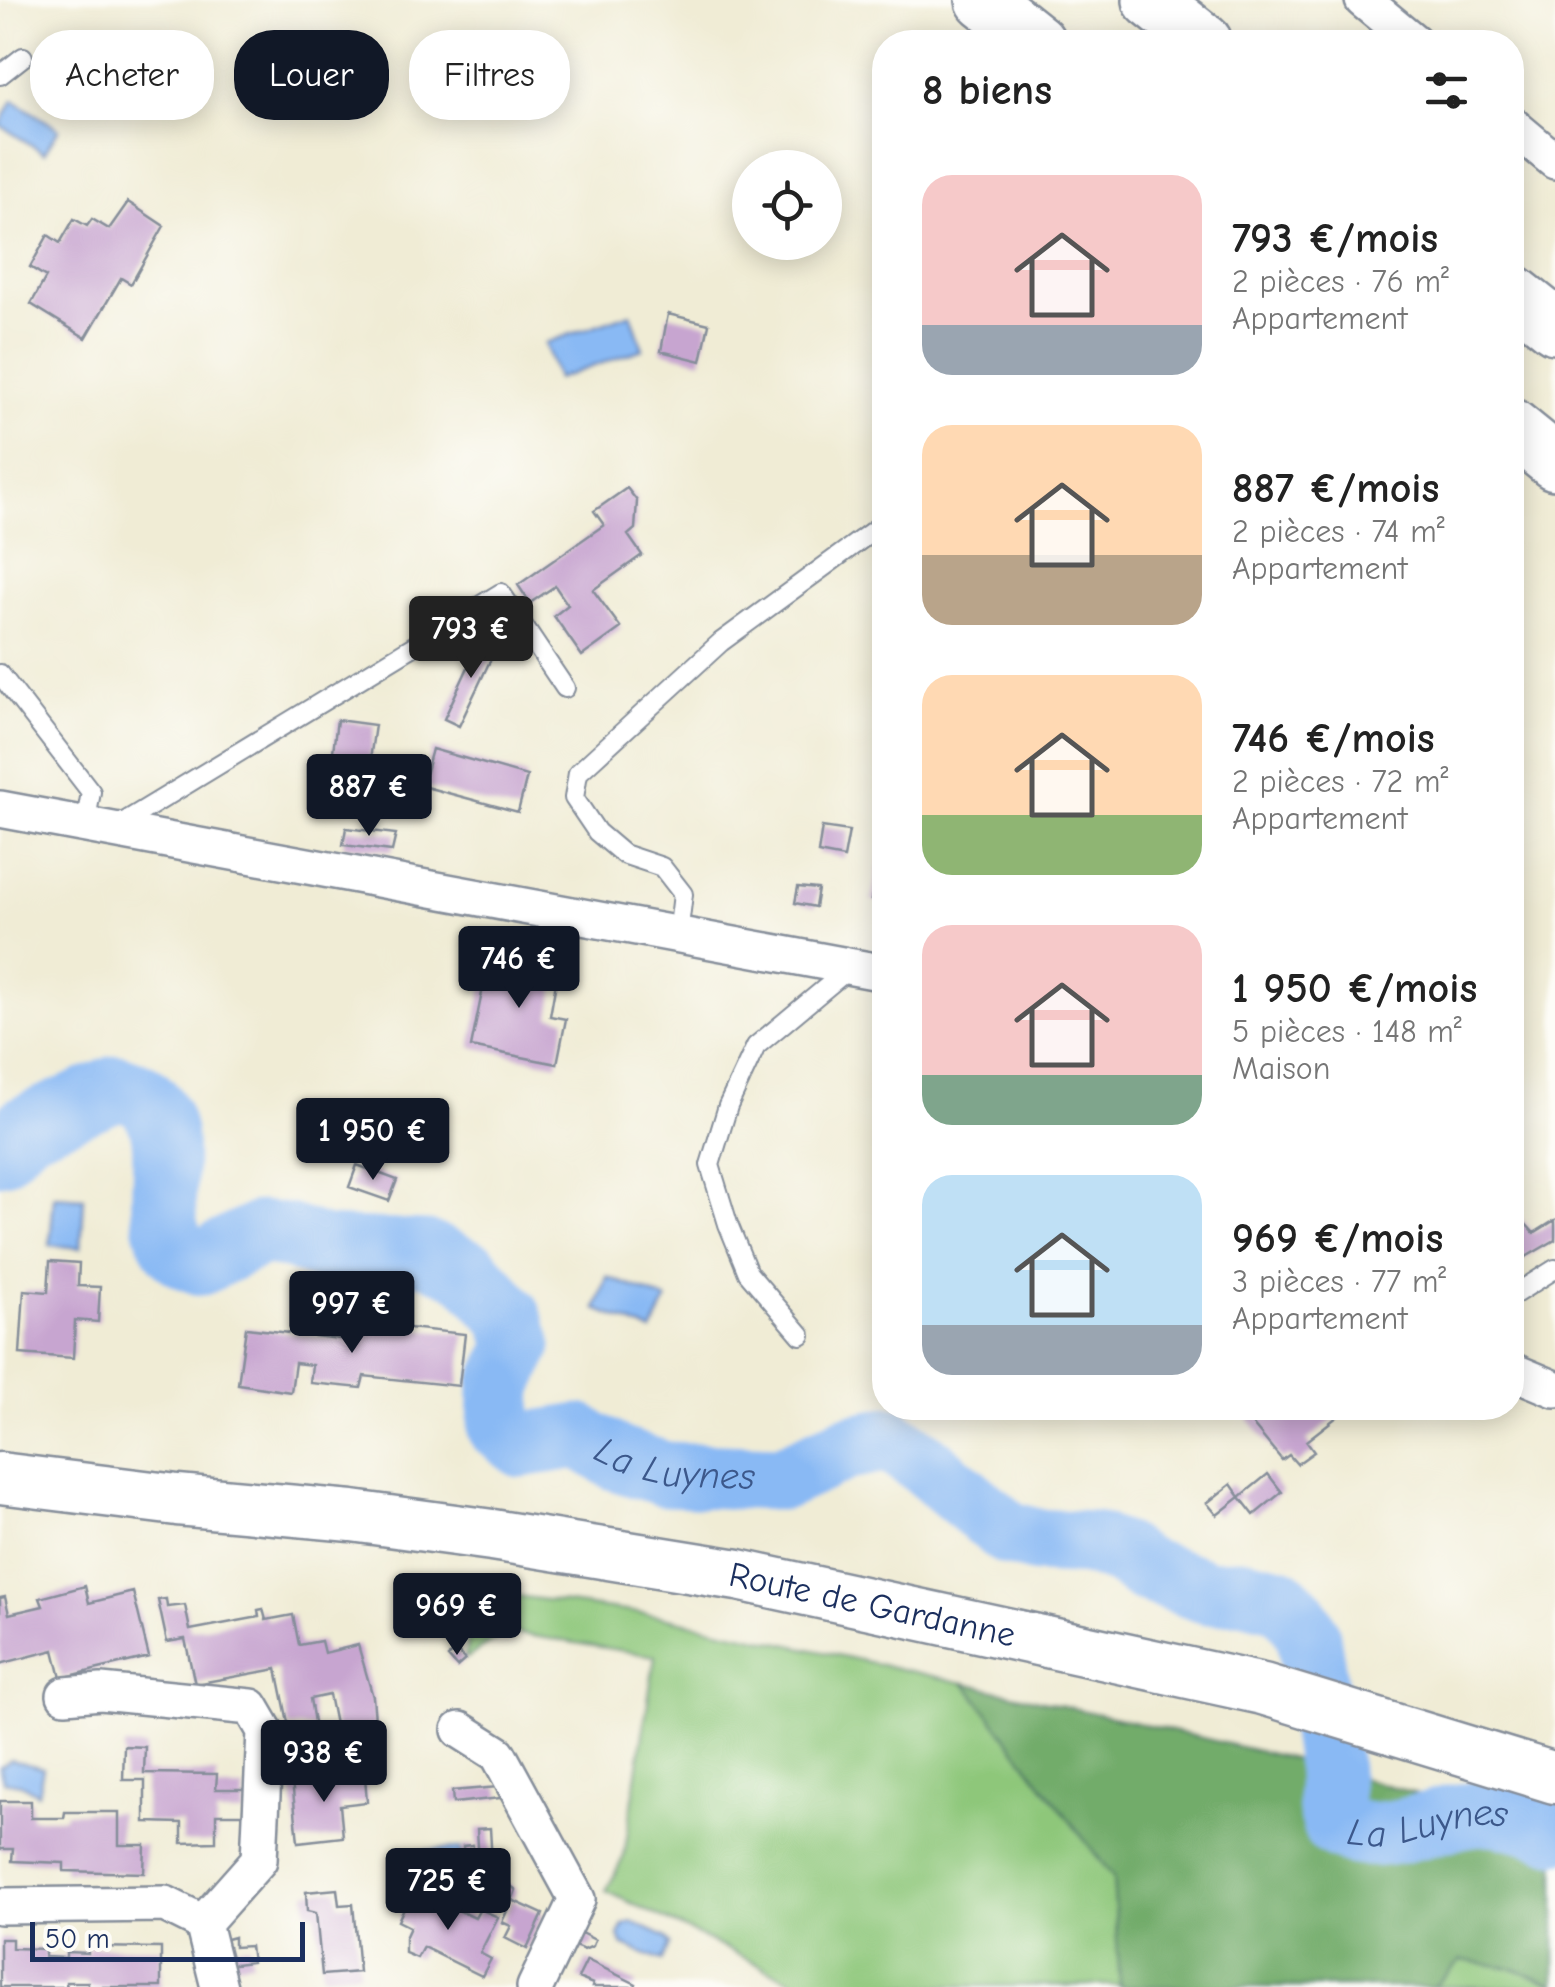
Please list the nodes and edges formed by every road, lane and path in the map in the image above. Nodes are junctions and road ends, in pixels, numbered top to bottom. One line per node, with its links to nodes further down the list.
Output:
1 (984, 0): 4 (highway)
2 (1151, 0): 5 (highway)
3 (1363, 0): 6 (street)
4 (1023, 30)
5 (1189, 30)
6 (1399, 30)
7 (22, 57): 8 (lane)
8 (0, 76)
9 (1524, 135): 10 (street)
10 (1555, 161)
11 (1524, 301): 12 (highway)
12 (1555, 326)
13 (1524, 437): 14 (highway)
14 (1555, 462)
15 (872, 532): 20 (lane)
16 (0, 674): 19 (lane)
17 (565, 688): 19 (lane)
18 (0, 809): 19 (street)
19 (98, 827): 20 (street)
20 (678, 935): 21 (street)
21 (868, 970): 24 (lane)
22 (1555, 1269): 23 (lane)
23 (1524, 1288)
24 (801, 1335)
25 (1524, 1376): 26 (street)
26 (1555, 1389)
27 (0, 1478): 29 (main road, Route de Gardanne)
28 (0, 1491): 29 (main road, Route de Gardanne)
29 (178, 1500): 32 (main road, Route de Gardanne)
30 (65, 1695): 34 (street)
31 (460, 1730): 36 (street)
32 (1555, 1778)
33 (0, 1906): 34 (street)
34 (204, 1923): 35 (street)
35 (219, 1987)
36 (536, 1987)

